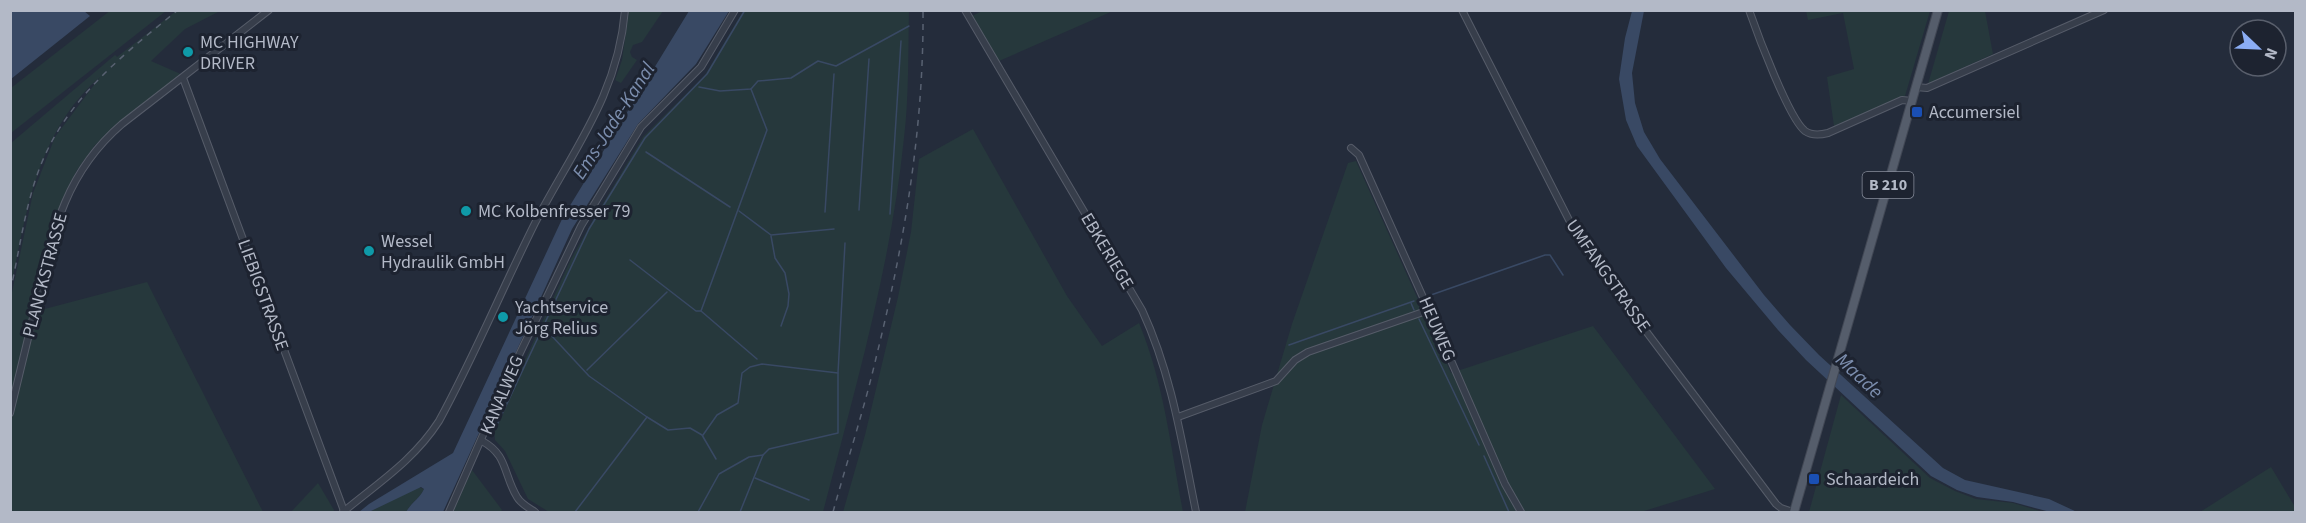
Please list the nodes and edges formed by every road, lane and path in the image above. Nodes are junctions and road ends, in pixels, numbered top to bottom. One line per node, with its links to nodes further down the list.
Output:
1 (268, 10): 9 (street, PLANCKSTRASSE)
2 (625, 10): 17 (street)
3 (735, 10): 16 (street, KANALWEG)
4 (965, 10): 15 (street, EBKERIEGE)
5 (1462, 10): 22 (street, UMFANGSTRASSE)
6 (1749, 10): 11 (street)
7 (1938, 10): 10 (main road, B 210)
8 (2104, 10): 10 (street)
9 (183, 78): 14 (street, PLANCKSTRASSE); 17 (street, LIEBIGSTRASSE)
10 (1916, 87): 11 (main road, B 210)
11 (1912, 100): 22 (main road, B 210)
12 (1351, 148): 13 (street, HEUWEG)
13 (1429, 310): 15 (street); 21 (street, HEUWEG)
14 (10, 413)
15 (1178, 417): 20 (street, EBKERIEGE)
16 (482, 441): 18 (street, KANALWEG); 19 (street)
17 (344, 512)
18 (449, 513)
19 (535, 513)
20 (1196, 513)
21 (1521, 513)
22 (1794, 513)

